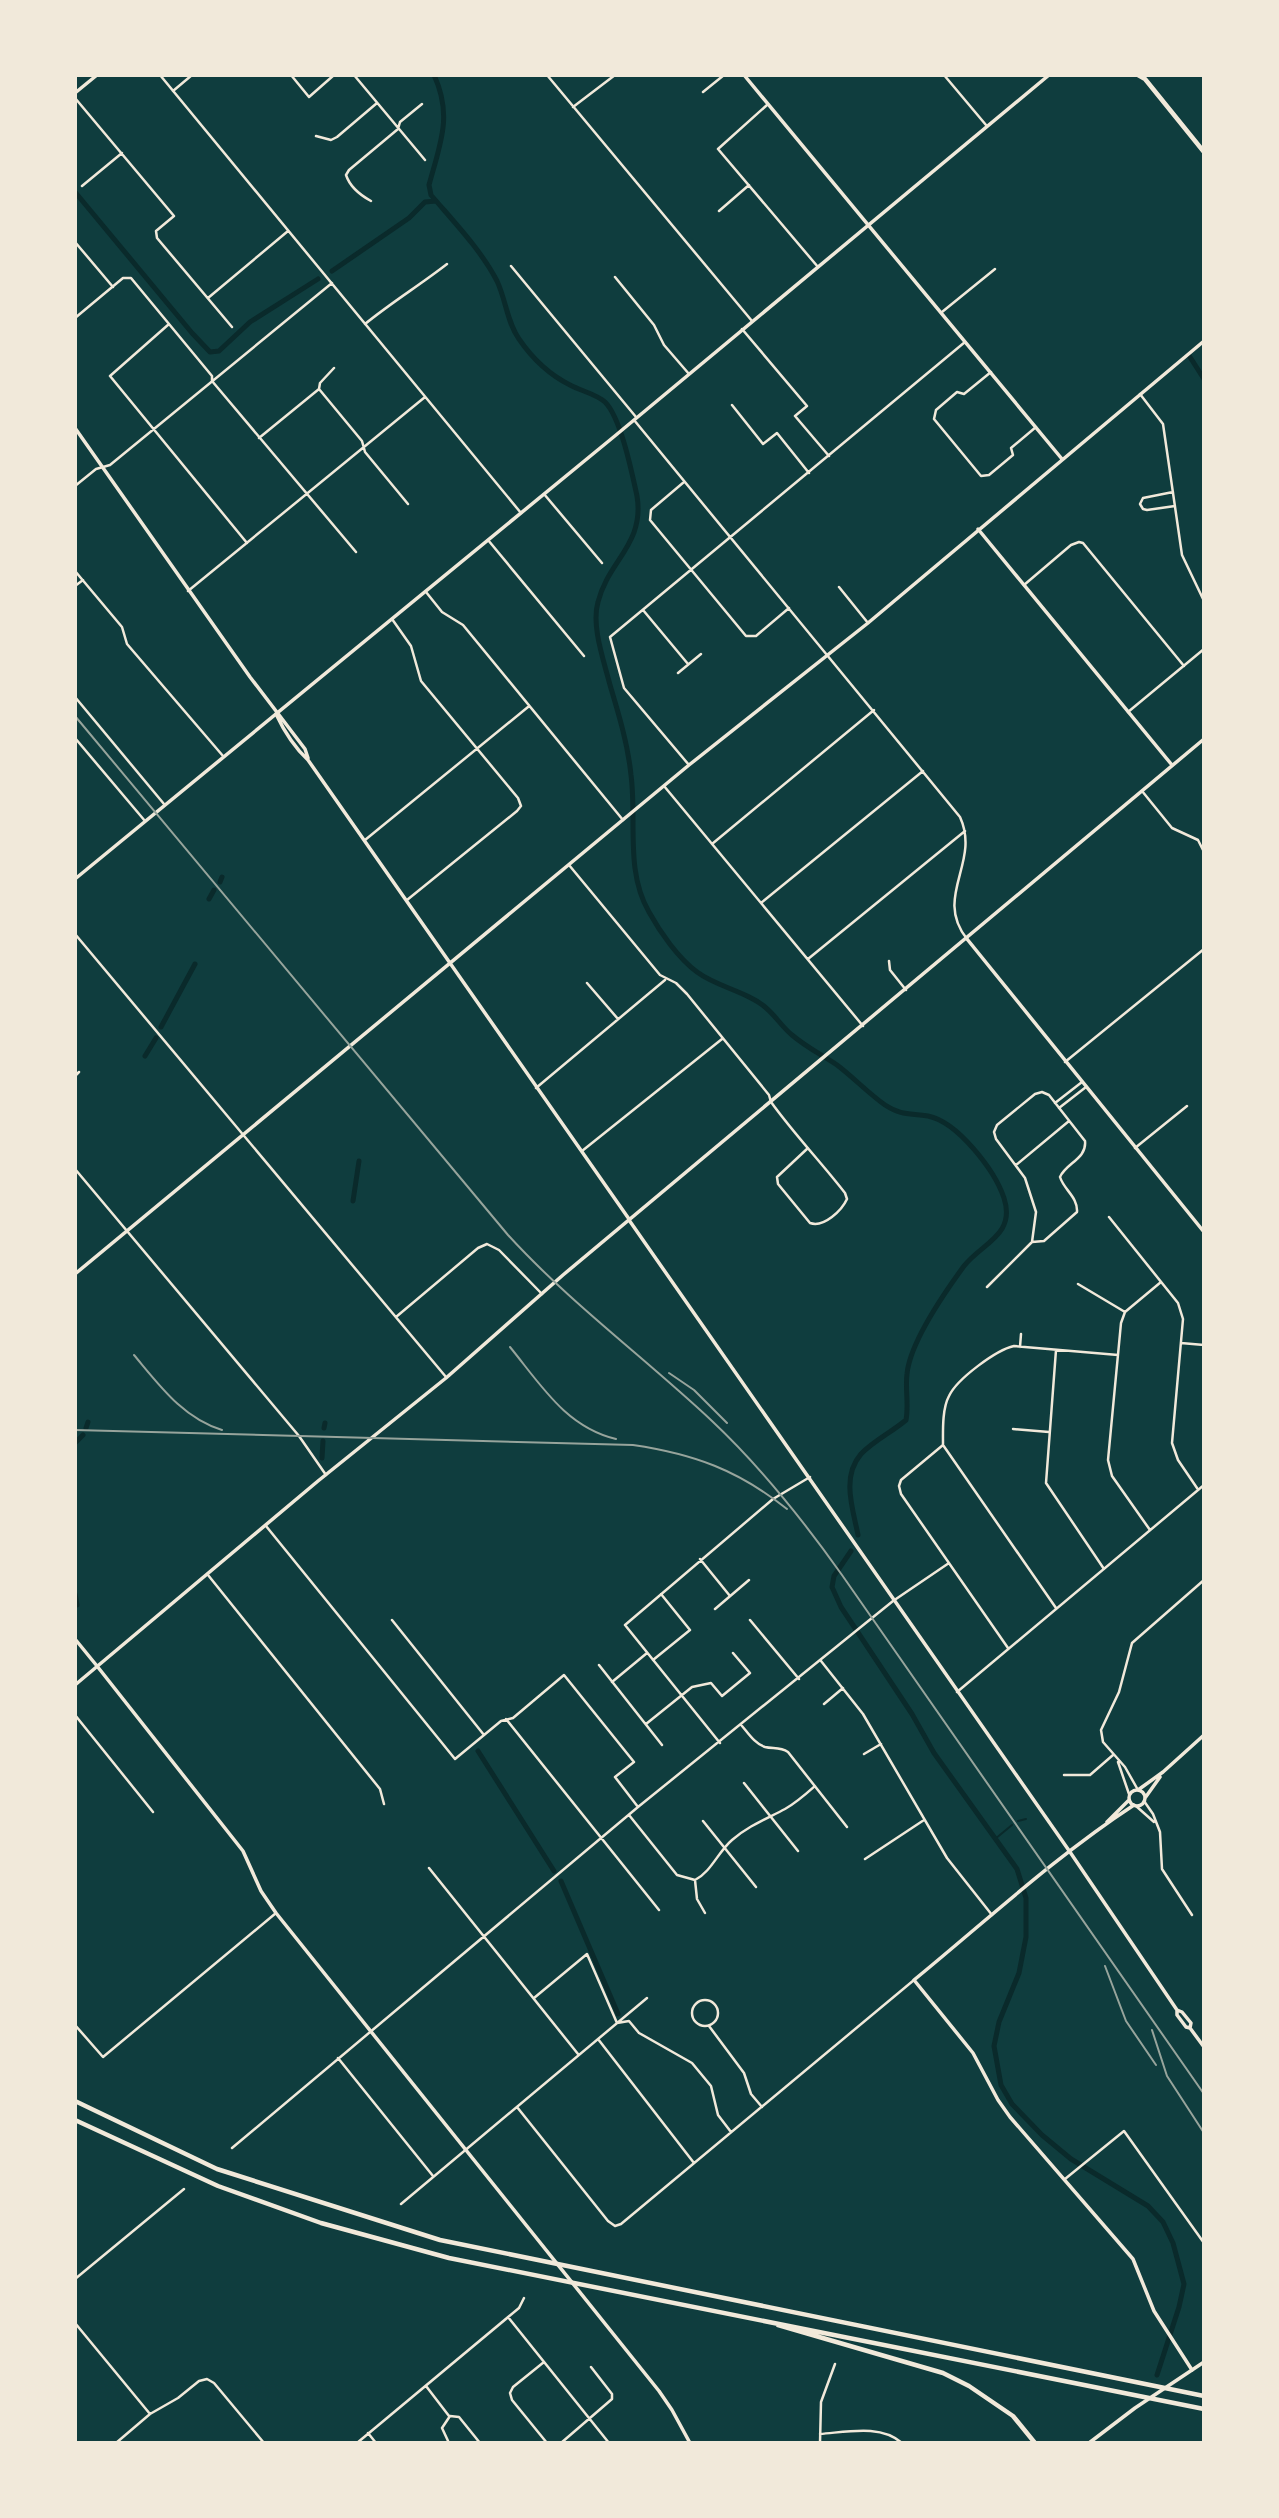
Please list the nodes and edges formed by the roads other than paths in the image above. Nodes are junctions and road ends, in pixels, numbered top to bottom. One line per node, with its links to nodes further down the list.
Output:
1 (97, 75): 16 (main road)
2 (160, 75): 14 (street)
3 (192, 75): 14 (street)
4 (291, 75): 5 (street)
5 (334, 75)
6 (547, 75): 20 (street)
7 (614, 75): 20 (street)
8 (724, 75): 15 (street)
9 (744, 75): 19 (main road)
10 (944, 75): 21 (street)
11 (1049, 75): 21 (main road)
12 (357, 76): 17 (street)
13 (1142, 76): 24 (main road)
14 (173, 91): 32 (street)
15 (703, 92)
16 (75, 95): 25 (street)
17 (377, 103): 22 (street); 23 (street)
18 (422, 104): 22 (street)
19 (768, 104): 27 (street); 31 (main road)
20 (573, 107): 44 (street)
21 (986, 125): 31 (main road)
22 (398, 129): 26 (street); 29 (street)
23 (316, 136)
24 (1204, 152)
25 (122, 153): 28 (street); 41 (street)
26 (425, 160)
27 (749, 185): 30 (street); 36 (street)
28 (82, 186)
29 (371, 201)
30 (719, 211)
31 (869, 224): 36 (main road); 42 (main road)
32 (289, 231): 39 (street); 41 (street)
33 (75, 242): 40 (street)
34 (447, 264): 46 (street)
35 (511, 266): 59 (street)
36 (818, 267): 44 (main road)
37 (995, 269): 42 (street)
38 (615, 277): 53 (street)
39 (332, 283): 46 (street); 54 (street)
40 (113, 287): 43 (street); 45 (street)
41 (208, 298): 47 (street)
42 (942, 312): 50 (main road)
43 (75, 318)
44 (752, 321): 48 (main road)
45 (170, 323): 54 (street); 62 (street)
46 (365, 324): 57 (street)
47 (232, 327)
48 (742, 329): 53 (main road); 65 (street)
49 (1204, 341): 56 (main road)
50 (966, 342): 52 (main road); 65 (street)
51 (334, 368): 55 (street)
52 (991, 372): 61 (main road); 61 (street)
53 (689, 374): 59 (main road)
54 (212, 381): 62 (street); 63 (street)
55 (318, 389): 63 (street); 64 (street)
56 (1140, 394): 66 (main road); 71 (street)
57 (425, 397): 64 (street); 76 (street)
58 (732, 405): 68 (street)
59 (635, 419): 69 (street); 73 (main road)
60 (75, 428): 67 (main road)
61 (1036, 428): 66 (main road)
62 (154, 429): 67 (street); 80 (street)
63 (259, 438): 72 (street)
64 (364, 447): 72 (street); 74 (street)
65 (829, 456): 68 (street)
66 (1062, 459): 77 (main road)
67 (102, 467): 70 (street); 89 (main road)
68 (809, 472): 78 (street)
69 (684, 482): 78 (street); 83 (street)
70 (75, 486)
71 (1173, 492): 75 (street); 75 (street)
72 (306, 494): 80 (street); 81 (street)
73 (544, 494): 76 (main road); 82 (street)
74 (408, 504)
75 (1175, 506): 91 (street)
76 (521, 513): 79 (main road)
77 (978, 529): 86 (main road); 95 (main road)
78 (729, 538): 83 (street); 92 (street)
79 (488, 540): 90 (main road); 99 (street)
80 (247, 543): 89 (street)
81 (356, 552)
82 (602, 564)
83 (691, 570): 92 (street); 93 (street)
84 (75, 571): 85 (street)
85 (83, 580): 87 (street); 111 (street)
86 (1024, 585): 101 (street); 106 (main road)
87 (75, 586)
88 (839, 587): 95 (street)
89 (188, 591): 107 (main road)
90 (426, 592): 94 (main road); 104 (street)
91 (1204, 601)
92 (789, 608): 98 (street)
93 (643, 610): 100 (street); 112 (street)
94 (392, 619): 107 (main road); 110 (street)
95 (868, 622): 98 (main road)
96 (1204, 649): 101 (street)
97 (701, 654): 100 (street)
98 (827, 654): 105 (street); 112 (main road)
99 (584, 656)
100 (688, 664): 102 (street)
101 (1184, 666): 106 (street)
102 (678, 673)
103 (75, 697): 117 (street)
104 (529, 706): 110 (street); 118 (street)
105 (874, 710): 114 (street); 122 (street)
106 (1128, 712): 113 (main road)
107 (276, 714): 111 (main road); 121 (main road)
108 (75, 737): 119 (street)
109 (1204, 739): 113 (main road)
110 (476, 748): 121 (street); 126 (street)
111 (224, 756): 117 (main road)
112 (689, 765): 115 (main road)
113 (1173, 766): 116 (main road)
114 (923, 771): 120 (street); 127 (street)
115 (664, 786): 118 (main road); 122 (street)
116 (1142, 791): 123 (street); 129 (main road)
117 (164, 804): 119 (main road)
118 (622, 820): 124 (main road)
119 (145, 821): 125 (main road)
120 (966, 831): 129 (street); 131 (street)
121 (365, 839): 126 (main road)
122 (712, 844): 127 (street)
123 (1204, 852)
124 (569, 865): 133 (main road); 134 (street)
125 (75, 878)
126 (407, 900): 133 (main road)
127 (761, 903): 131 (street)
128 (75, 934): 151 (street)
129 (967, 939): 136 (main road); 140 (main road)
130 (1204, 949): 140 (street)
131 (808, 959): 138 (street)
132 (889, 961): 136 (street)
133 (450, 962): 144 (main road); 151 (main road)
134 (666, 979): 137 (street); 139 (street)
135 (587, 983): 137 (street)
136 (906, 990): 138 (main road)
137 (618, 1019): 144 (street)
138 (863, 1026): 146 (main road)
139 (723, 1038): 146 (street); 154 (street)
140 (1065, 1062): 143 (main road)
141 (79, 1072): 142 (street)
142 (75, 1076)
143 (1082, 1082): 145 (main road); 147 (street)
144 (536, 1087): 154 (main road)
145 (1086, 1087): 149 (street); 153 (main road)
146 (771, 1102): 152 (street); 158 (main road)
147 (1055, 1103): 149 (street); 155 (street)
148 (1187, 1107): 153 (street)
149 (1059, 1108): 150 (street)
150 (1069, 1121): 155 (street); 161 (street)
151 (243, 1135): 159 (main road); 168 (street)
152 (807, 1147): 152 (street)
153 (1135, 1149): 160 (main road)
154 (582, 1151): 158 (main road)
155 (1016, 1165): 161 (street)
156 (75, 1169): 159 (street)
157 (1109, 1217): 163 (street)
158 (629, 1220): 166 (main road); 180 (main road)
159 (127, 1232): 162 (main road); 179 (street)
160 (1204, 1232)
161 (1032, 1242): 165 (street)
162 (75, 1274)
163 (1161, 1282): 167 (street); 170 (street)
164 (1078, 1284): 167 (street)
165 (987, 1287)
166 (542, 1294): 168 (street); 175 (main road)
167 (1125, 1312): 174 (street)
168 (396, 1317): 175 (street)
169 (1021, 1334): 172 (street)
170 (1181, 1343): 171 (street); 182 (street)
171 (1204, 1345)
172 (1020, 1347): 173 (street); 178 (street)
173 (1056, 1350): 174 (street); 177 (street)
174 (1118, 1355): 184 (street)
175 (446, 1378): 179 (main road)
176 (1013, 1429): 177 (street)
177 (1049, 1432): 187 (street)
178 (943, 1445): 186 (street); 194 (street)
179 (326, 1475): 183 (main road)
180 (810, 1477): 185 (street); 193 (main road)
181 (1204, 1485): 182 (street)
182 (1198, 1490): 184 (street)
183 (266, 1525): 188 (main road); 217 (street)
184 (1150, 1530): 187 (street)
185 (700, 1559): 191 (street); 192 (street)
186 (949, 1563): 193 (street); 199 (street)
187 (1104, 1569): 194 (street)
188 (208, 1575): 205 (main road); 231 (street)
189 (749, 1580): 192 (street)
190 (1204, 1580): 223 (street)
191 (661, 1594): 200 (street); 202 (street)
192 (730, 1596): 195 (street)
193 (893, 1601): 203 (street); 210 (main road)
194 (1056, 1608): 199 (street)
195 (715, 1609)
196 (392, 1619): 217 (street)
197 (750, 1620): 206 (street)
198 (75, 1639): 205 (main road)
199 (1009, 1648): 210 (street)
200 (647, 1653): 202 (street); 207 (street)
201 (733, 1653): 211 (street)
202 (653, 1660): 211 (street)
203 (821, 1661): 206 (street); 209 (street)
204 (599, 1665): 207 (street)
205 (97, 1666): 208 (main road); 251 (main road)
206 (799, 1679): 216 (street)
207 (612, 1682): 215 (street)
208 (75, 1685)
209 (844, 1688): 212 (street); 220 (street)
210 (957, 1692): 245 (main road)
211 (681, 1695): 215 (street); 219 (street)
212 (824, 1704)
213 (75, 1715): 234 (street)
214 (506, 1719): 217 (street); 233 (street); 242 (street)
215 (646, 1724): 221 (street)
216 (742, 1726): 219 (street); 227 (street)
217 (484, 1735)
218 (1204, 1735): 224 (main road)
219 (720, 1743): 233 (street)
220 (881, 1744): 222 (street); 237 (street)
221 (662, 1745)
222 (864, 1754)
223 (1115, 1757): 225 (street); 228 (street); 229 (street)
224 (1163, 1772): 228 (main road); 230 (main road)
225 (1064, 1775)
226 (744, 1783): 236 (street)
227 (816, 1786): 236 (street); 241 (street)
228 (1138, 1790): 229 (main road); 230 (main road)
229 (1129, 1797): 232 (main road); 239 (main road)
230 (1144, 1800): 232 (main road); 240 (street)
231 (384, 1804)
232 (1135, 1806): 239 (main road); 240 (street)
233 (638, 1807): 235 (street)
234 (153, 1812)
235 (629, 1815): 242 (street); 248 (street)
236 (771, 1816): 243 (street); 244 (street)
237 (924, 1820): 246 (street); 253 (street)
238 (703, 1821): 243 (street)
239 (1106, 1824): 245 (main road)
240 (1156, 1824): 254 (street)
241 (847, 1827)
242 (602, 1838): 250 (street); 255 (street)
243 (724, 1847): 248 (street); 249 (street)
244 (798, 1851)
245 (1070, 1852): 253 (main road); 264 (main road)
246 (865, 1859)
247 (429, 1867): 255 (street)
248 (695, 1880): 252 (street)
249 (755, 1886)
250 (659, 1910)
251 (275, 1913): 260 (street); 262 (main road)
252 (705, 1913)
253 (992, 1915): 256 (main road)
254 (1192, 1915)
255 (484, 1937): 257 (street); 262 (street)
256 (914, 1980): 269 (street); 276 (main road)
257 (534, 1998): 259 (street); 265 (street)
258 (647, 1998): 259 (street)
259 (617, 2023): 263 (street); 271 (street)
260 (75, 2025)
261 (709, 2026): 261 (street); 269 (street)
262 (370, 2031): 266 (street); 273 (main road)
263 (598, 2039): 265 (street); 274 (street)
264 (1204, 2047)
265 (579, 2055): 268 (street)
266 (338, 2058): 272 (street); 275 (street)
267 (75, 2101): 291 (main road)
268 (517, 2107): 273 (street); 274 (street)
269 (762, 2107): 271 (street)
270 (75, 2120): 282 (main road)
271 (731, 2132): 274 (street)
272 (232, 2148)
273 (465, 2150): 275 (street); 300 (main road)
274 (694, 2163)
275 (433, 2176): 278 (street)
276 (1065, 2179): 279 (street); 289 (main road)
277 (184, 2189): 280 (street)
278 (401, 2204)
279 (1204, 2243)
280 (75, 2279)
281 (524, 2298): 283 (street)
282 (751, 2316): 292 (main road); 313 (main road)
283 (508, 2318): 285 (street); 290 (street)
284 (75, 2323): 293 (street)
285 (544, 2362): 295 (street); 307 (street)
286 (1204, 2362): 289 (main road)
287 (835, 2364): 297 (street)
288 (591, 2367): 295 (street)
289 (1192, 2370): 314 (main road)
290 (426, 2386): 294 (street); 296 (street)
291 (1204, 2396)
292 (1204, 2409)
293 (149, 2414): 298 (street); 302 (street)
294 (450, 2416): 305 (street); 306 (street)
295 (589, 2418): 308 (street); 309 (street)
296 (368, 2433): 303 (street); 304 (street)
297 (820, 2434): 311 (street); 312 (street)
298 (122, 2437): 299 (street); 301 (street)
299 (126, 2441)
300 (688, 2441): 310 (street)
301 (116, 2443)
302 (264, 2443)
303 (357, 2443)
304 (376, 2443)
305 (449, 2443)
306 (480, 2443)
307 (547, 2443)
308 (561, 2443)
309 (609, 2443)
310 (681, 2443)
311 (820, 2443)
312 (902, 2443)
313 (1035, 2443)
314 (1090, 2443)

